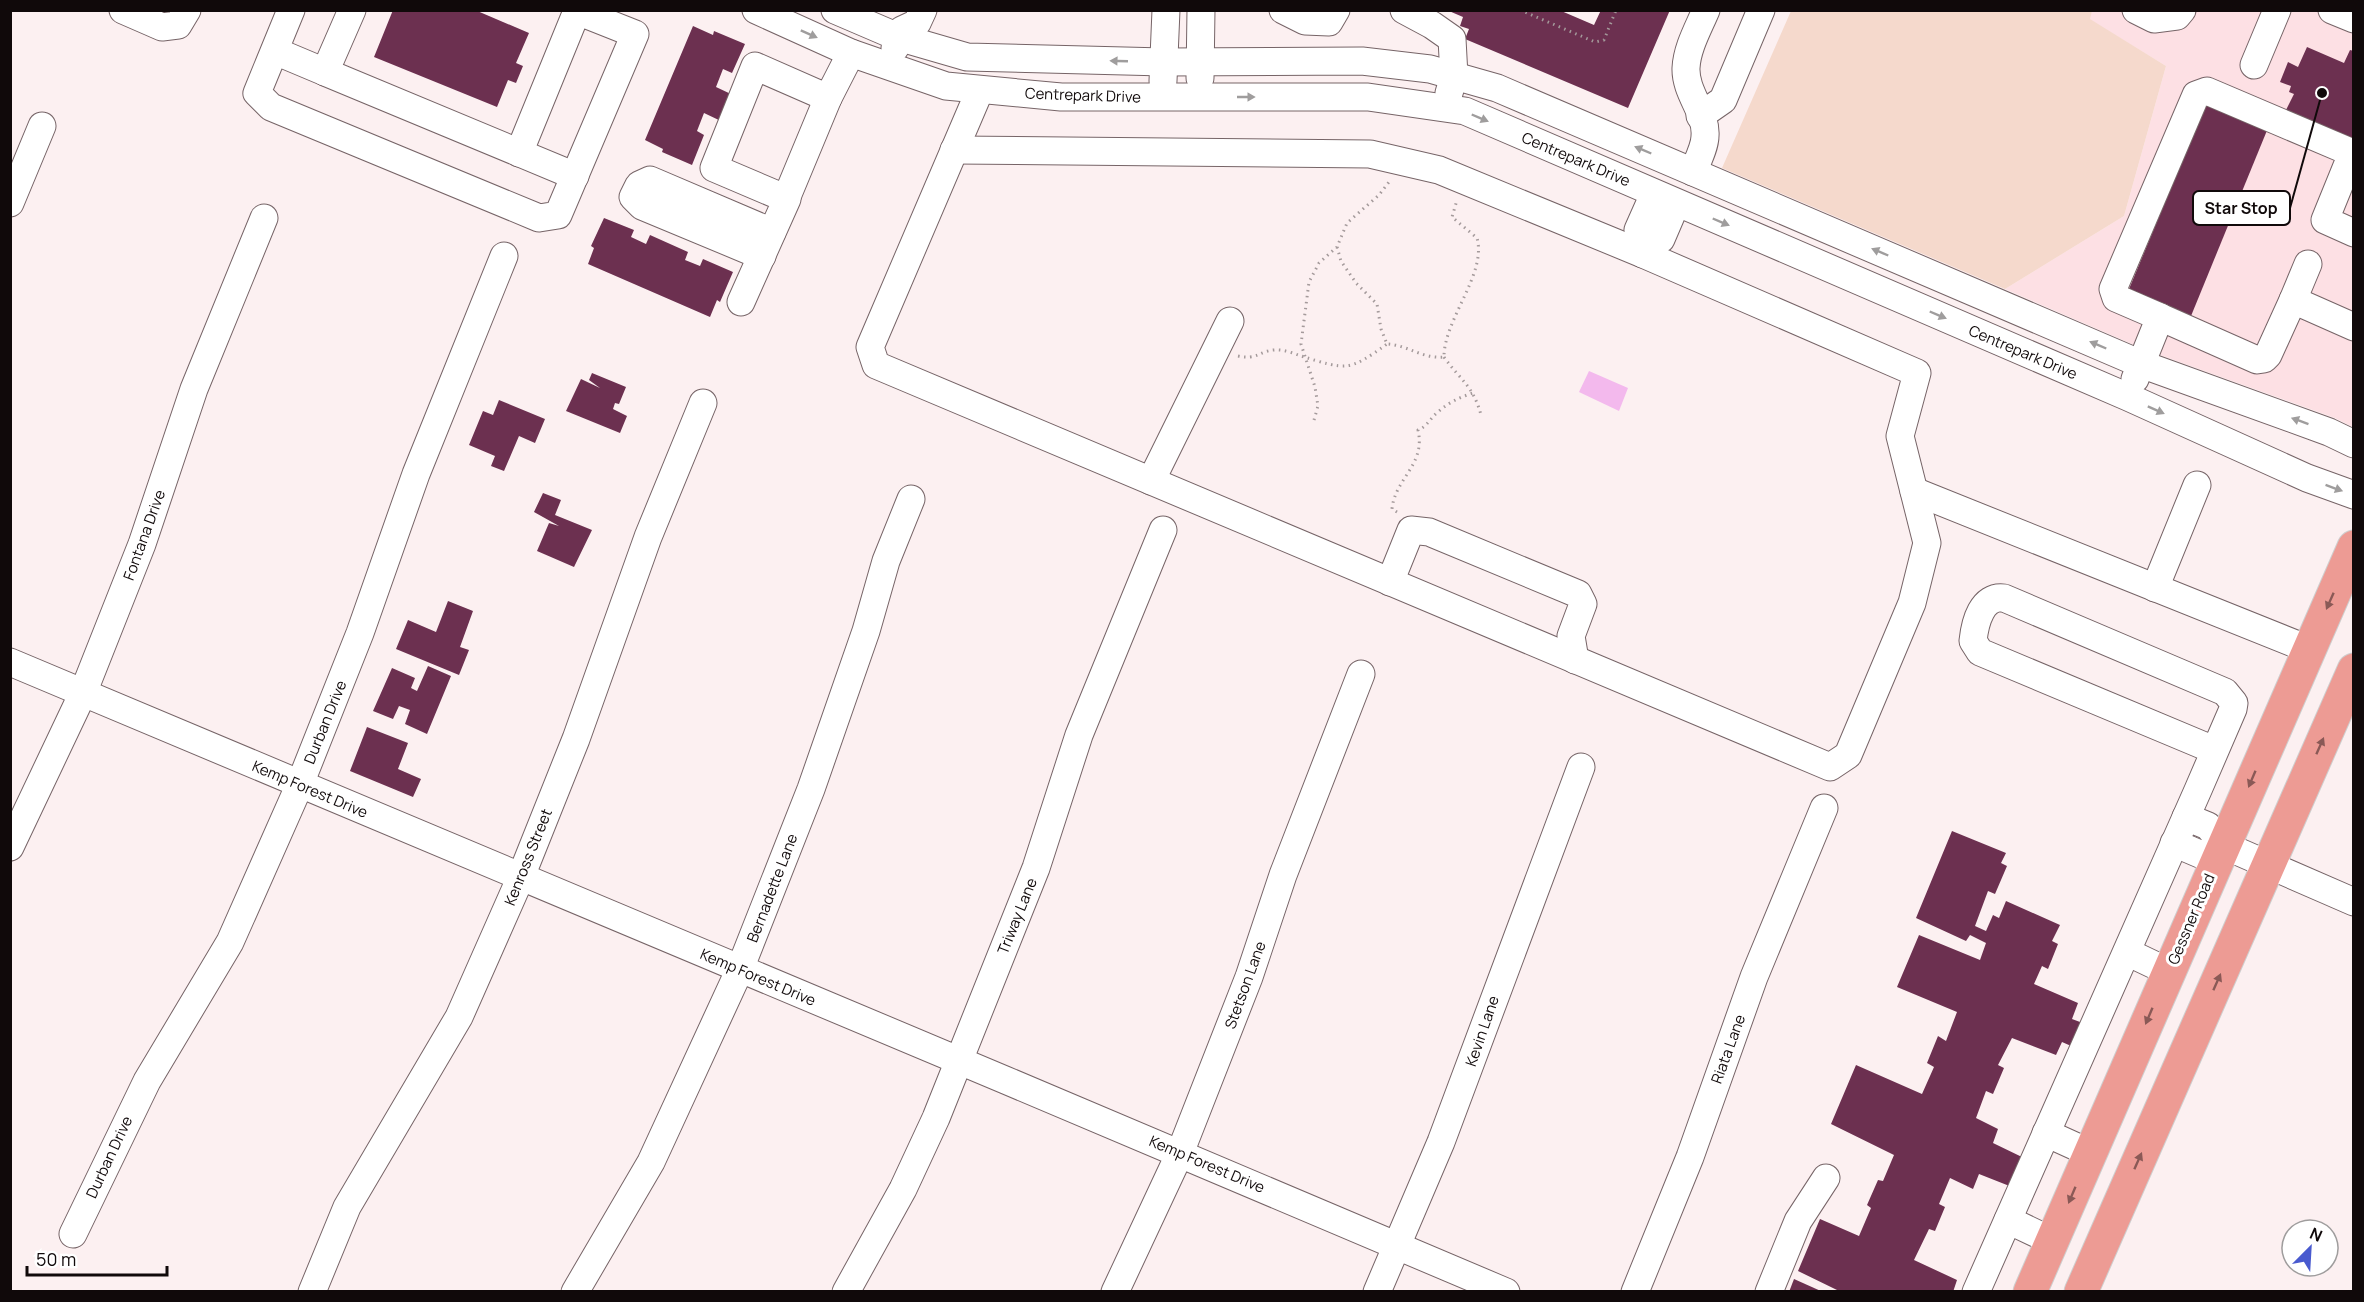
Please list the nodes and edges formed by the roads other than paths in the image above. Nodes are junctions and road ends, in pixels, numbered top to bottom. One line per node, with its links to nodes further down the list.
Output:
1 (123, 10): 2 (street)
2 (187, 10)
3 (291, 10): 23 (street)
4 (352, 10): 29 (street)
5 (577, 10): 20 (street); 39 (street)
6 (756, 10): 24 (street, Centrepark Drive, one-way to 24)
7 (835, 10): 22 (street)
8 (923, 10): 22 (street)
9 (1166, 10): 25 (street)
10 (1201, 10): 26 (street)
11 (1283, 10): 12 (street)
12 (1336, 10)
13 (1404, 10): 30 (street)
14 (1706, 10): 36 (street)
15 (1761, 10): 36 (street)
16 (2136, 10): 17 (street)
17 (2182, 10)
18 (2277, 10): 27 (street)
19 (2332, 10): 21 (street)
20 (605, 14): 41 (street)
21 (2354, 19)
22 (900, 26): 25 (street, one-way to 22); 28 (street)
23 (275, 51): 29 (street); 41 (street)
24 (851, 53): 28 (street, Centrepark Drive); 34 (street)
25 (1164, 62): 26 (street); 32 (street)
26 (1198, 62): 30 (street); 33 (street)
27 (2254, 65)
28 (892, 67): 31 (street, Centrepark Drive)
29 (325, 72): 39 (street)
30 (1454, 76): 35 (street); 40 (street, one-way to 30)
31 (980, 90): 32 (street, Centrepark Drive); 38 (street)
32 (1162, 97): 33 (street, Centrepark Drive)
33 (1203, 97): 35 (street, Centrepark Drive, one-way to 35)
34 (828, 98): 42 (street); 42 (street)
35 (1445, 108): 43 (street, Centrepark Drive, one-way to 43)
36 (1700, 116): 40 (street)
37 (42, 126): 44 (street)
38 (954, 150): 47 (street); 61 (street)
39 (519, 153): 41 (street)
40 (1686, 169): 43 (street); 50 (street, one-way to 40)
41 (575, 176)
42 (786, 199): 53 (street)
43 (1666, 201): 47 (street); 51 (street, Centrepark Drive, one-way to 51)
44 (10, 203)
45 (264, 218): 75 (street, Fontana Drive)
46 (2354, 233): 54 (street)
47 (1645, 249): 63 (street)
48 (504, 256): 78 (street, Durban Drive)
49 (2308, 264): 52 (street)
50 (1913, 266): 51 (street); 57 (street, one-way to 50)
51 (1900, 299): 58 (street, Centrepark Drive, one-way to 58)
52 (2293, 300): 54 (street); 55 (street)
53 (741, 302)
54 (2160, 317): 57 (street)
55 (2354, 327)
56 (1225, 333): 61 (street)
57 (2141, 364): 58 (street); 60 (street, one-way to 57)
58 (2128, 397): 64 (street, Centrepark Drive, one-way to 64)
59 (703, 403): 85 (street, Kenross Street)
60 (2354, 444)
61 (1151, 481): 68 (street)
62 (2197, 485): 69 (street)
63 (1914, 491): 69 (street); 71 (street)
64 (2354, 495)
65 (911, 499): 88 (street, Bernadette Lane)
66 (1163, 530): 90 (street, Triway Lane)
67 (2354, 547): 70 (main road, Gessner Road, one-way to 70)
68 (1389, 582): 71 (street); 71 (street)
69 (2155, 588): 70 (street)
70 (2296, 644): 82 (main road, Gessner Road, one-way to 82)
71 (1575, 660)
72 (10, 662): 75 (street, Kemp Forest Drive)
73 (2354, 670): 84 (main road, one-way to 73)
74 (1361, 674): 92 (street, Stetson Lane)
75 (83, 693): 78 (street, Kemp Forest Drive); 83 (street, Fontana Drive)
76 (2214, 750): 76 (street); 80 (street)
77 (1581, 767): 98 (street, Kevin Lane)
78 (300, 784): 85 (street, Kemp Forest Drive); 96 (street, Durban Drive)
79 (1824, 808): 105 (street, Riata Lane)
80 (2186, 817): 81 (street); 82 (street)
81 (2174, 843): 82 (street); 87 (street)
82 (2223, 845): 84 (street); 89 (main road, Gessner Road)
83 (10, 847)
84 (2268, 864): 86 (street); 109 (main road, one-way to 84)
85 (520, 879): 88 (street, Kemp Forest Drive); 99 (street, Kenross Street)
86 (2354, 902)
87 (2127, 952): 89 (street); 91 (street)
88 (740, 969): 90 (street, Kemp Forest Drive); 100 (street, Bernadette Lane)
89 (2169, 972): 93 (main road, Gessner Road, one-way to 93)
90 (959, 1061): 92 (street, Kemp Forest Drive); 101 (street, Triway Lane)
91 (2046, 1133): 93 (street); 95 (street)
92 (1180, 1153): 98 (street, Kemp Forest Drive); 102 (street, Stetson Lane)
93 (2090, 1153): 97 (main road, Gessner Road, one-way to 97)
94 (1826, 1178): 106 (street)
95 (2008, 1220): 97 (street); 107 (street)
96 (73, 1234)
97 (2052, 1241): 108 (main road, Gessner Road)
98 (1398, 1245): 103 (street, Kevin Lane); 104 (street, Kemp Forest Drive)
99 (312, 1292)
100 (575, 1292)
101 (846, 1292)
102 (1115, 1292)
103 (1377, 1292)
104 (1506, 1292)
105 (1635, 1292)
106 (1769, 1292)
107 (1976, 1292)
108 (2030, 1292)
109 (2081, 1292)

